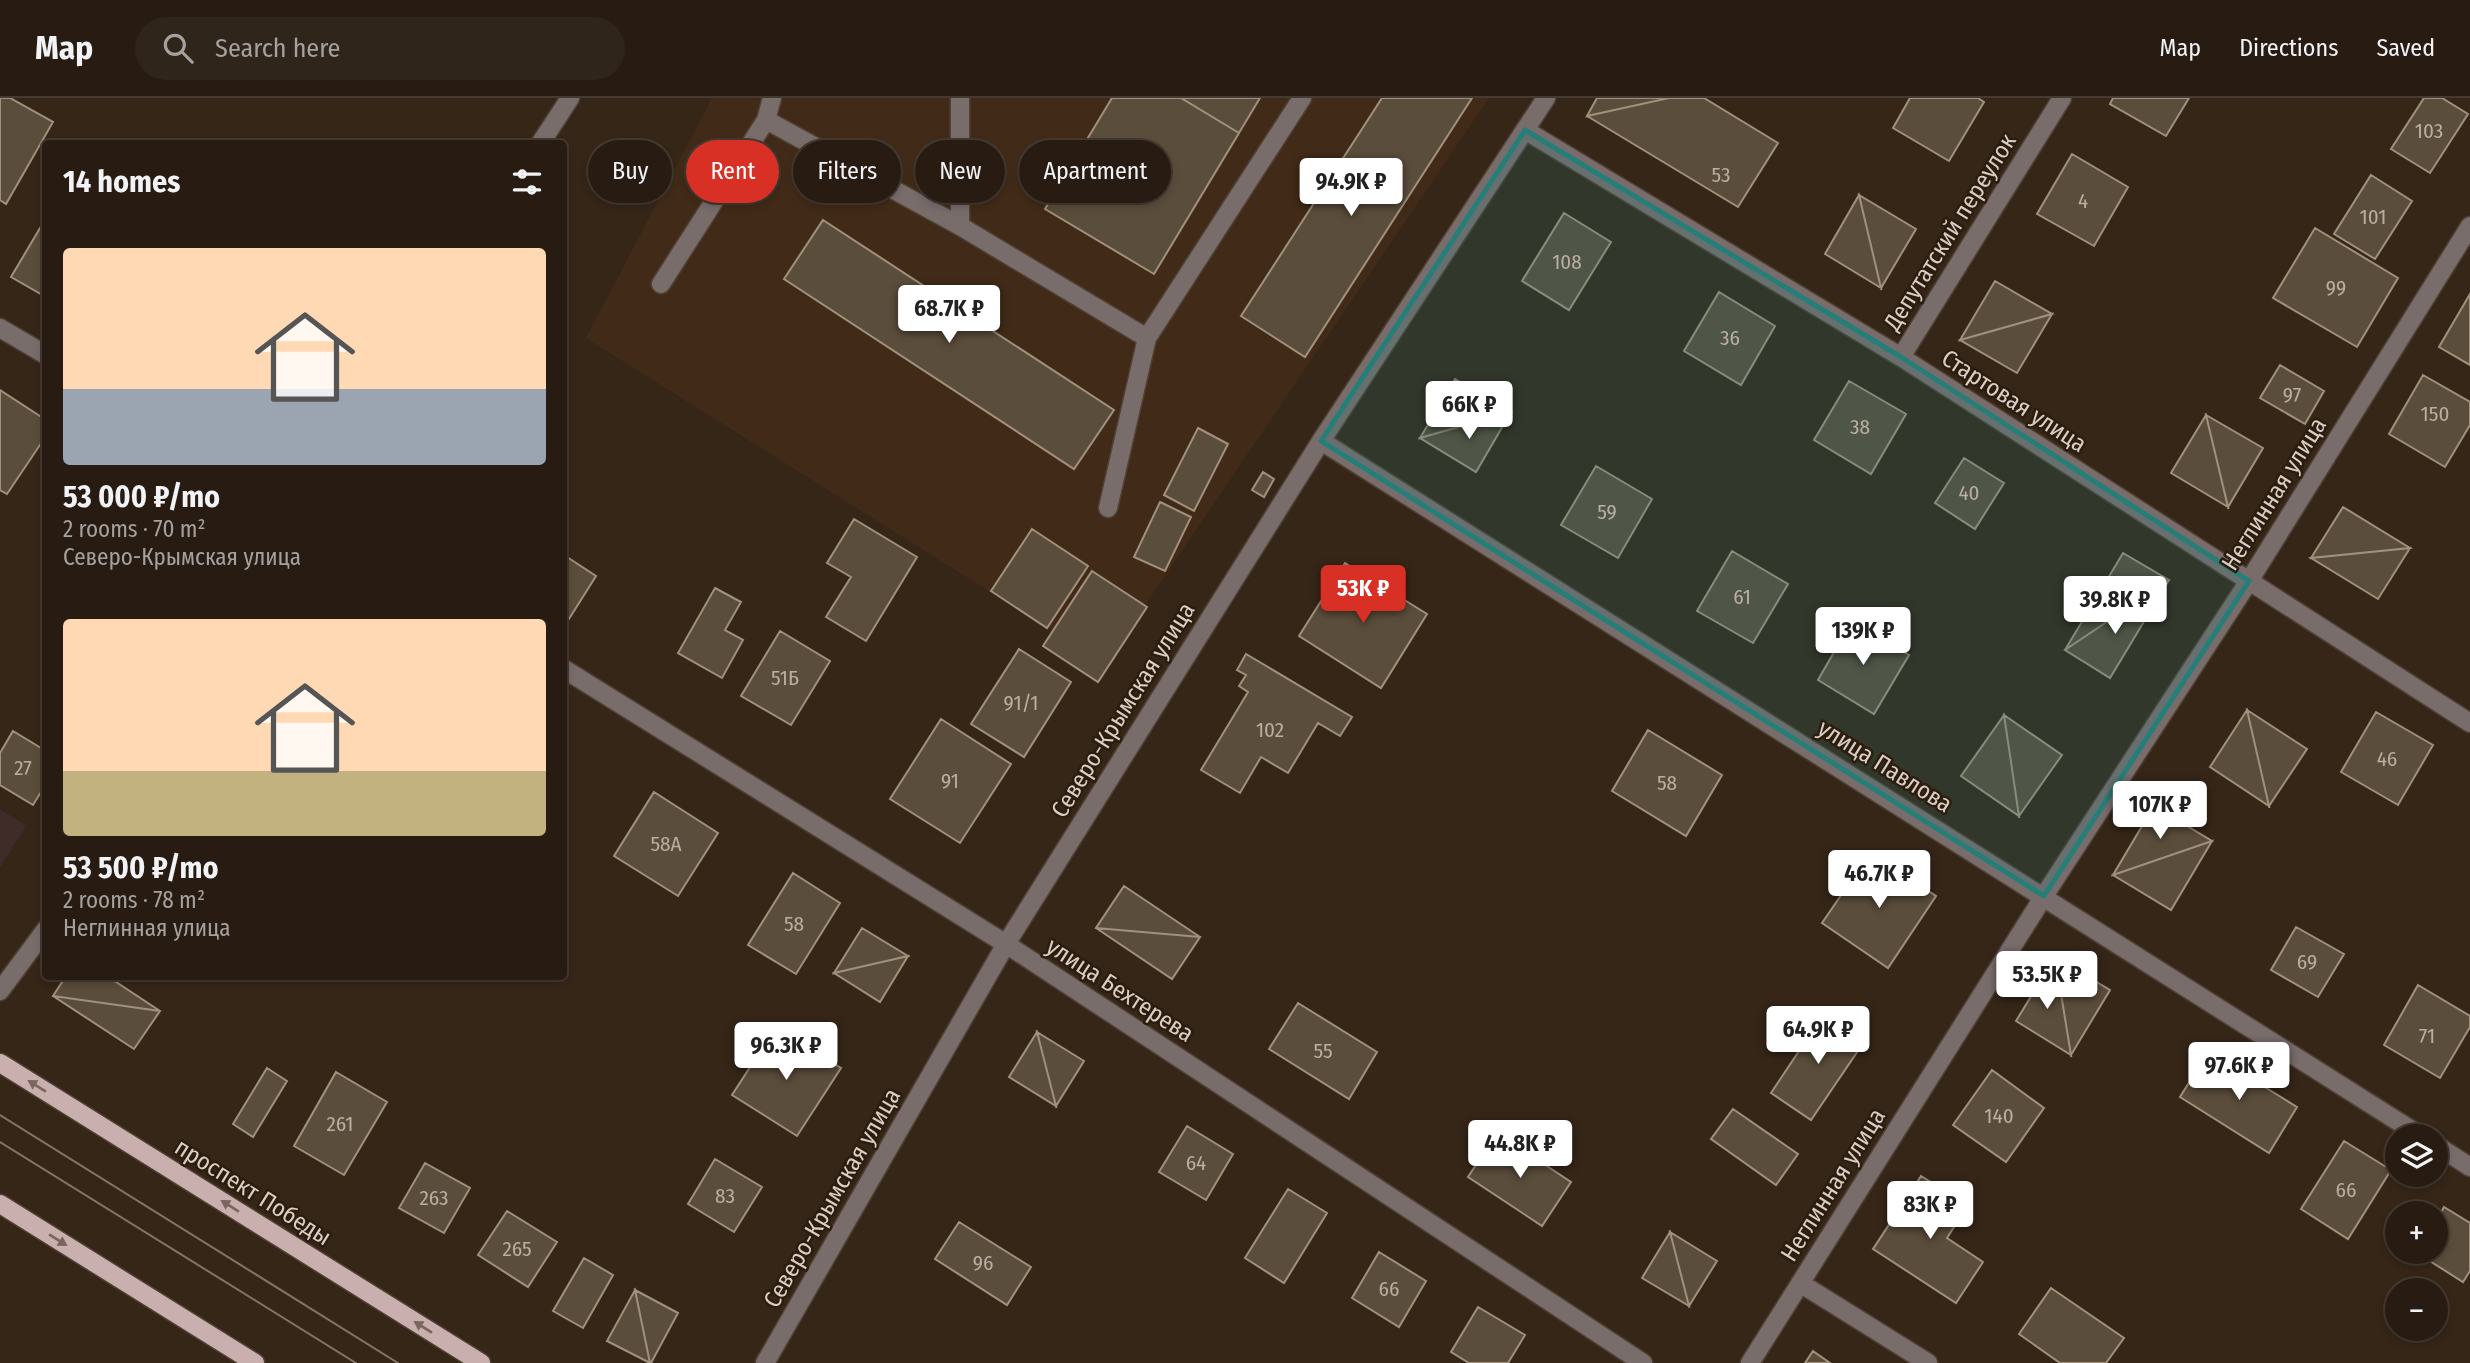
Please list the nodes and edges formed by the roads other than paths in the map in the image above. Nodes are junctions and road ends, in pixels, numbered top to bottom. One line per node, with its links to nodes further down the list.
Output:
1 (570, 98): 9 (street)
2 (772, 98): 7 (street)
3 (960, 98): 10 (street)
4 (1302, 98): 14 (street)
5 (1546, 98): 8 (street, Северо-Крымская улица)
6 (2062, 98): 16 (street, Депутатский переулок)
7 (766, 120): 10 (street); 12 (street)
8 (1525, 130): 16 (street, Стартовая улица); 17 (street, Северо-Крымская улица)
9 (543, 140)
10 (960, 226): 14 (street)
11 (2470, 226): 19 (street, Неглинная улица)
12 (661, 284)
13 (0, 328): 15 (street)
14 (1147, 338): 18 (street)
15 (42, 353)
16 (1901, 357): 19 (street, Стартовая улица)
17 (1321, 441): 22 (street, улица Павлова); 24 (street, Северо-Крымская улица)
18 (1108, 508)
19 (2249, 581): 21 (street, Стартовая улица); 22 (street, Неглинная улица)
20 (567, 671): 24 (street, улица Бехтерева)
21 (2470, 723)
22 (2044, 895): 27 (street, улица Павлова); 31 (street, Неглинная улица)
23 (42, 934): 25 (street)
24 (1006, 944): 34 (street, Северо-Крымская улица); 35 (street, улица Бехтерева)
25 (0, 991)
26 (0, 1063): 33 (main road, проспект Победы, one-way to 26)
27 (2402, 1124)
28 (2448, 1153): 29 (street)
29 (2470, 1167)
30 (0, 1204): 32 (main road, one-way to 32)
31 (1801, 1283): 36 (street, Неглинная улица); 37 (street, Неглинная улица)
32 (255, 1363)
33 (481, 1363)
34 (765, 1363)
35 (1643, 1363)
36 (1750, 1363)
37 (1928, 1363)

